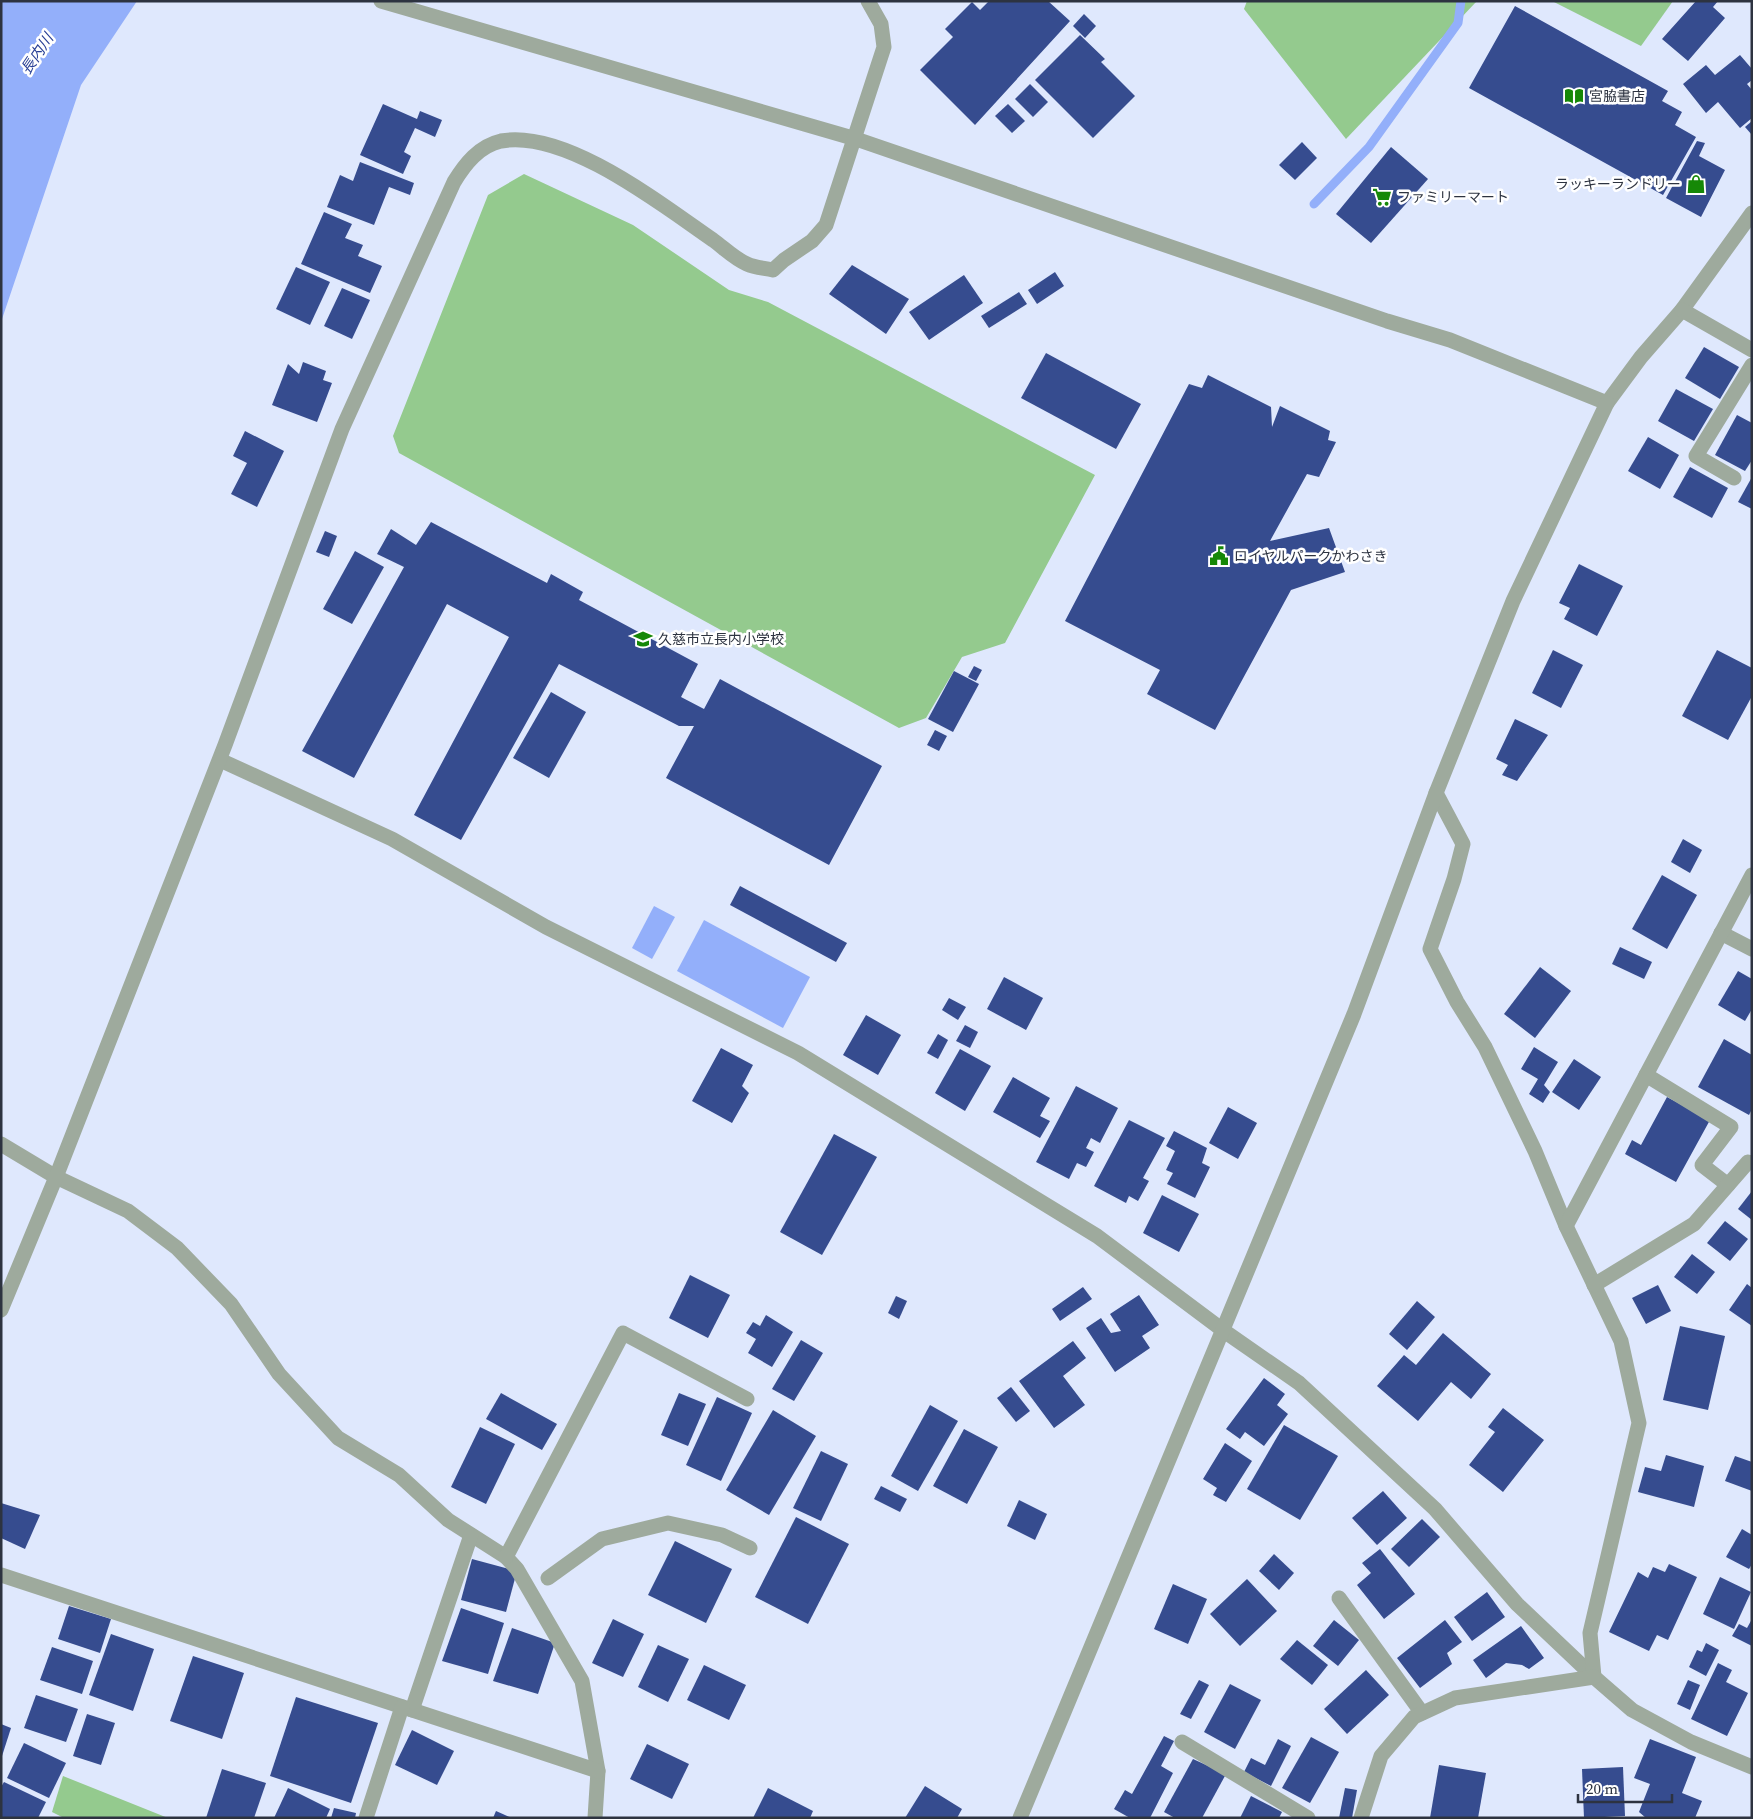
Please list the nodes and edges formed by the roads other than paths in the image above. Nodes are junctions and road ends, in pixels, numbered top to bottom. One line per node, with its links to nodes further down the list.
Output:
1 (381, 1): 3 (street)
2 (868, 1): 3 (street)
3 (856, 139): 8 (street); 10 (street)
4 (1751, 214): 5 (street)
5 (1682, 310): 6 (street); 8 (street)
6 (1752, 350)
7 (1752, 365): 9 (street)
8 (1607, 404): 11 (street)
9 (1734, 478)
10 (220, 760): 18 (street); 23 (street)
11 (1436, 793): 20 (street); 23 (street)
12 (1752, 874): 13 (street)
13 (1721, 933): 14 (street); 15 (street)
14 (1752, 949)
15 (1646, 1075): 19 (street); 20 (street)
16 (1, 1144): 18 (street)
17 (1748, 1162): 19 (street)
18 (56, 1177): 22 (street); 25 (street)
19 (1728, 1185): 21 (street)
20 (1566, 1226): 21 (street)
21 (1594, 1286): 31 (street)
22 (1, 1310)
23 (1224, 1331): 31 (street); 39 (street)
24 (748, 1399): 27 (street)
25 (471, 1535): 27 (street); 32 (street)
26 (750, 1548): 29 (street)
27 (506, 1557): 36 (street)
28 (1, 1575): 32 (street)
29 (548, 1578)
30 (1339, 1598): 33 (street)
31 (1594, 1677): 33 (street); 35 (street)
32 (407, 1709): 36 (street); 37 (street)
33 (1422, 1713): 41 (street)
34 (1182, 1742): 40 (street)
35 (1752, 1767)
36 (598, 1771): 38 (street)
37 (366, 1818)
38 (595, 1818)
39 (1020, 1818)
40 (1308, 1818)
41 (1361, 1818)

